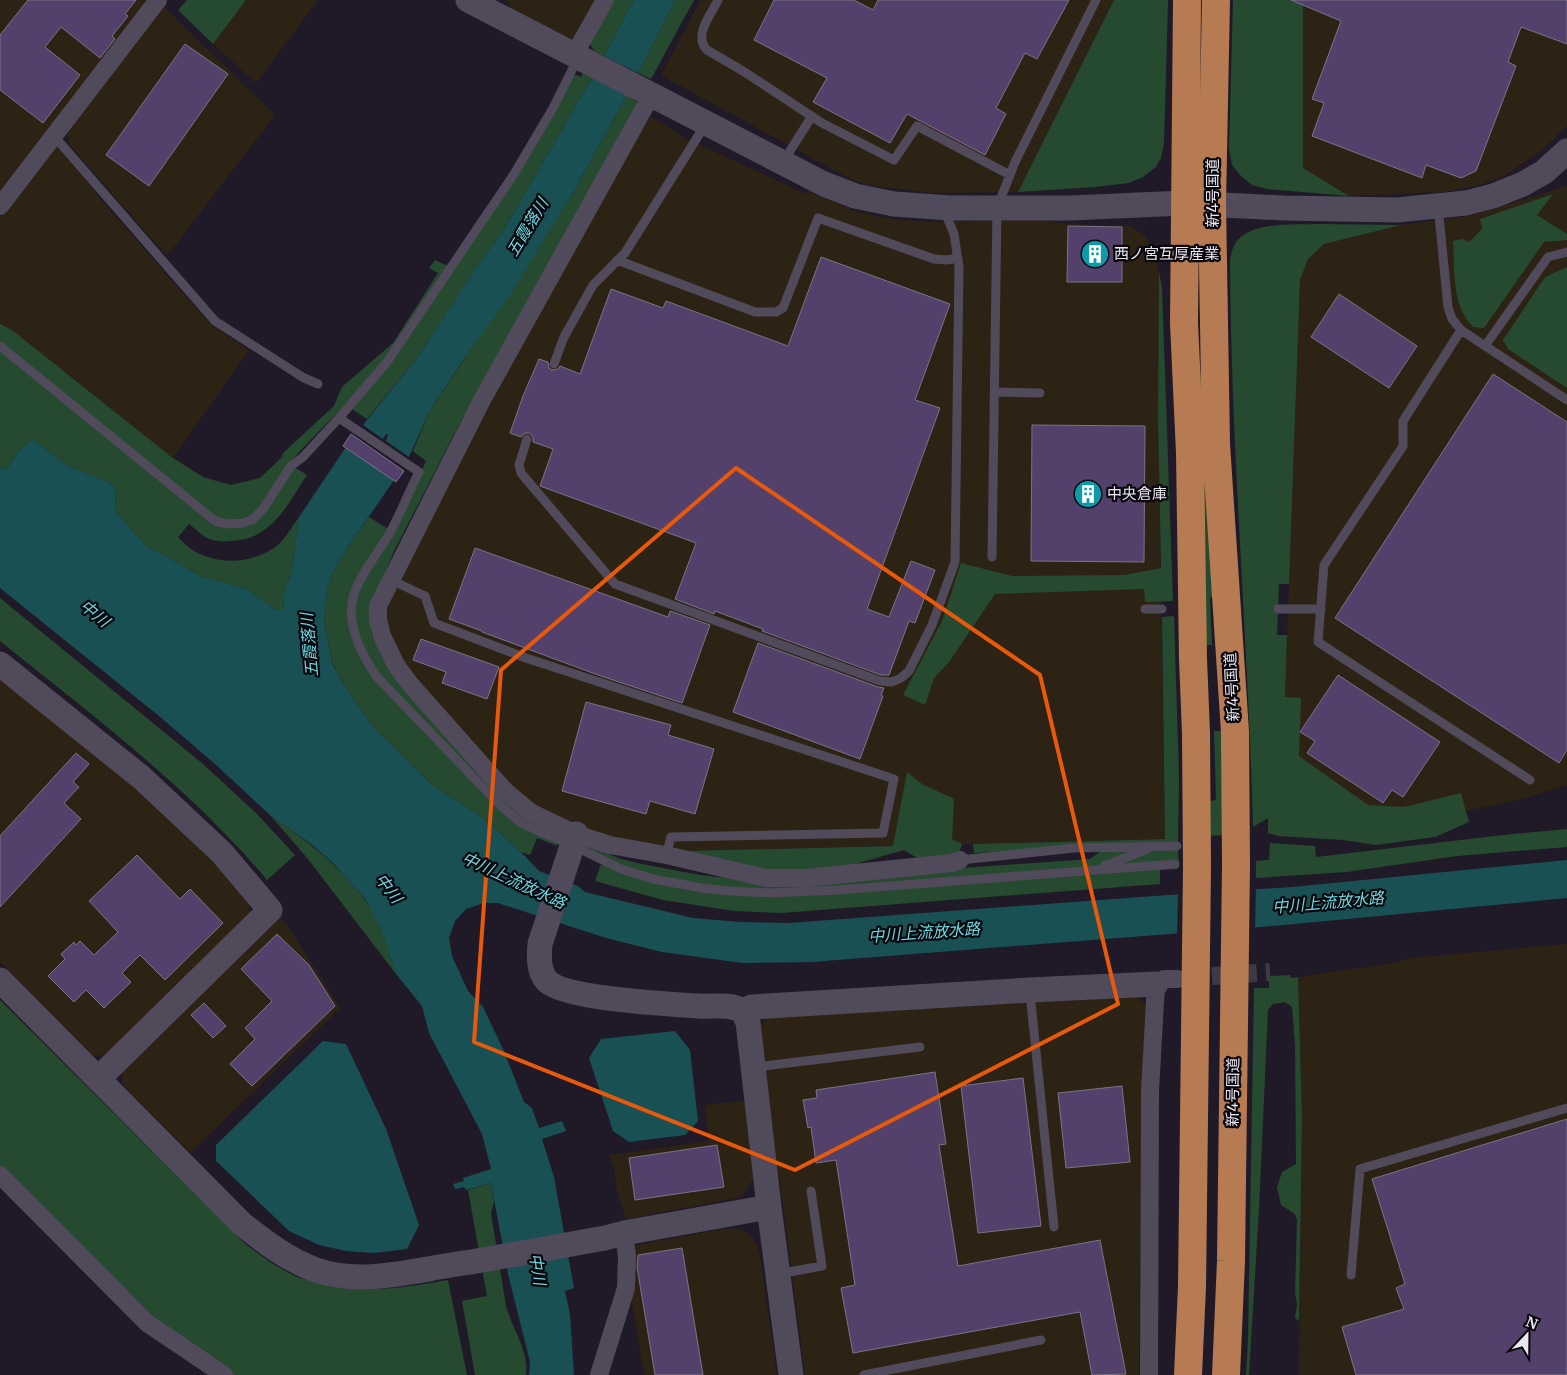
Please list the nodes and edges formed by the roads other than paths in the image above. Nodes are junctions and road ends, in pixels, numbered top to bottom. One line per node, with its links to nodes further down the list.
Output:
1 (158, 0): 13 (street)
2 (468, 0): 8 (street)
3 (605, 0): 9 (street)
4 (718, 0): 11 (lane)
5 (1096, 0): 16 (lane)
6 (1187, 0): 17 (highway, 新4号国道)
7 (1216, 0): 18 (highway, 新4号国道)
8 (499, 7): 9 (street)
9 (580, 58): 10 (street); 34 (lane)
10 (645, 91): 12 (street); 37 (street)
11 (812, 116): 15 (lane); 16 (lane)
12 (707, 123): 15 (street); 25 (lane)
13 (54, 136): 19 (street); 30 (lane)
14 (1567, 151): 20 (street)
15 (782, 162): 21 (street)
16 (1010, 175): 22 (lane)
17 (1184, 203): 18 (street); 22 (street); 49 (highway, 新4号国道)
18 (1212, 204): 20 (street); 73 (highway, 新4号国道)
19 (0, 206)
20 (1438, 206): 26 (lane)
21 (943, 208): 22 (street); 24 (lane)
22 (997, 208): 31 (lane)
23 (1567, 252): 28 (lane)
24 (958, 258): 25 (lane); 35 (lane)
25 (617, 260): 29 (lane)
26 (1461, 330): 28 (lane); 41 (lane)
27 (0, 346): 34 (lane)
28 (1485, 346): 33 (lane)
29 (554, 364)
30 (318, 384)
31 (994, 392): 32 (lane); 36 (lane)
32 (1040, 393)
33 (1567, 400)
34 (339, 418): 44 (lane)
35 (527, 439)
36 (992, 557)
37 (391, 580): 44 (street); 47 (lane)
38 (1145, 609): 39 (lane)
39 (1162, 609)
40 (1278, 609): 41 (lane)
41 (1320, 609): 43 (lane)
42 (0, 664): 57 (street)
43 (1530, 780)
44 (573, 843): 47 (street); 50 (lane); 54 (street)
45 (1177, 846): 46 (lane)
46 (1153, 847): 48 (lane); 50 (lane)
47 (666, 855): 48 (street)
48 (960, 860)
49 (1186, 866): 50 (lane); 72 (highway, 新4号国道)
50 (1095, 870)
51 (0, 980): 57 (street)
52 (1167, 982): 53 (street); 71 (street)
53 (1030, 990): 54 (street); 62 (lane)
54 (743, 1011): 56 (street)
55 (920, 1047): 56 (lane)
56 (753, 1068): 61 (street)
57 (98, 1079): 63 (street)
58 (1567, 1108): 65 (lane)
59 (0, 1175): 67 (street)
60 (811, 1192): 64 (lane)
61 (769, 1207): 63 (street); 64 (street)
62 (1054, 1227)
63 (614, 1235): 68 (street)
64 (778, 1274): 69 (street)
65 (1351, 1275)
66 (1040, 1340): 70 (lane)
67 (224, 1375)
68 (599, 1375)
69 (791, 1375)
70 (864, 1375)
71 (1149, 1375)
72 (1188, 1375)
73 (1226, 1375)

